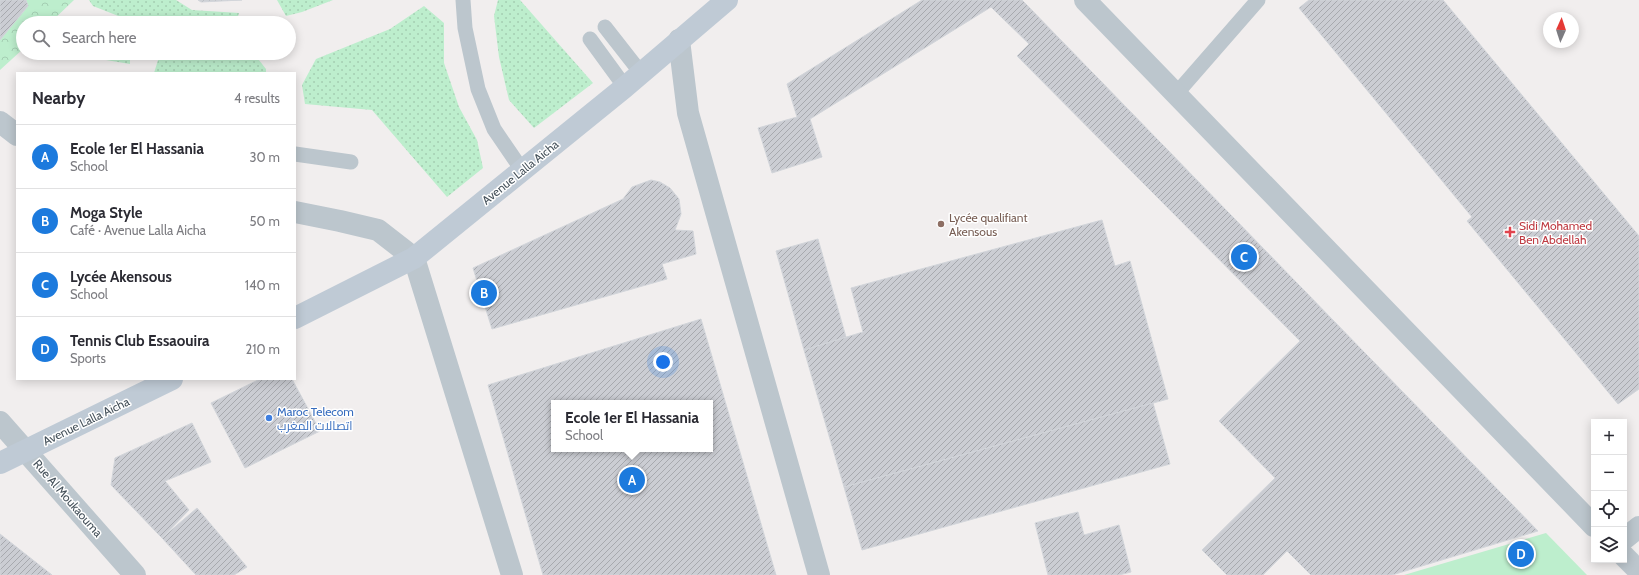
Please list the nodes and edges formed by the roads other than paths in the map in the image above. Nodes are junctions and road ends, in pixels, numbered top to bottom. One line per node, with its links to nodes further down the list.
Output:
1 (463, 0): 15 (lane)
2 (727, 0): 7 (street, Avenue Lalla Aicha)
3 (1084, 0): 10 (street)
4 (1258, 0): 10 (lane)
5 (605, 27): 8 (lane)
6 (590, 39): 9 (lane)
7 (680, 40): 8 (street, Avenue Lalla Aicha); 30 (street)
8 (641, 73): 9 (street, Avenue Lalla Aicha)
9 (625, 87): 15 (street, Avenue Lalla Aicha)
10 (1176, 94): 23 (street)
11 (0, 122): 12 (street)
12 (16, 134)
13 (296, 154): 14 (lane)
14 (351, 162)
15 (522, 170): 17 (street, Avenue Lalla Aicha)
16 (296, 212): 17 (street)
17 (414, 258): 18 (street, Avenue Lalla Aicha); 29 (street)
18 (296, 317)
19 (170, 380): 21 (street, Avenue Lalla Aicha)
20 (0, 422): 21 (street, Rue Al Moukaouma)
21 (27, 450): 22 (street, Avenue Lalla Aicha); 28 (street, Rue Al Moukaouma)
22 (0, 463)
23 (1591, 523)
24 (1639, 527): 25 (street)
25 (1627, 537)
26 (1627, 559): 27 (street)
27 (1639, 571)
28 (135, 575)
29 (512, 575)
30 (819, 575)

